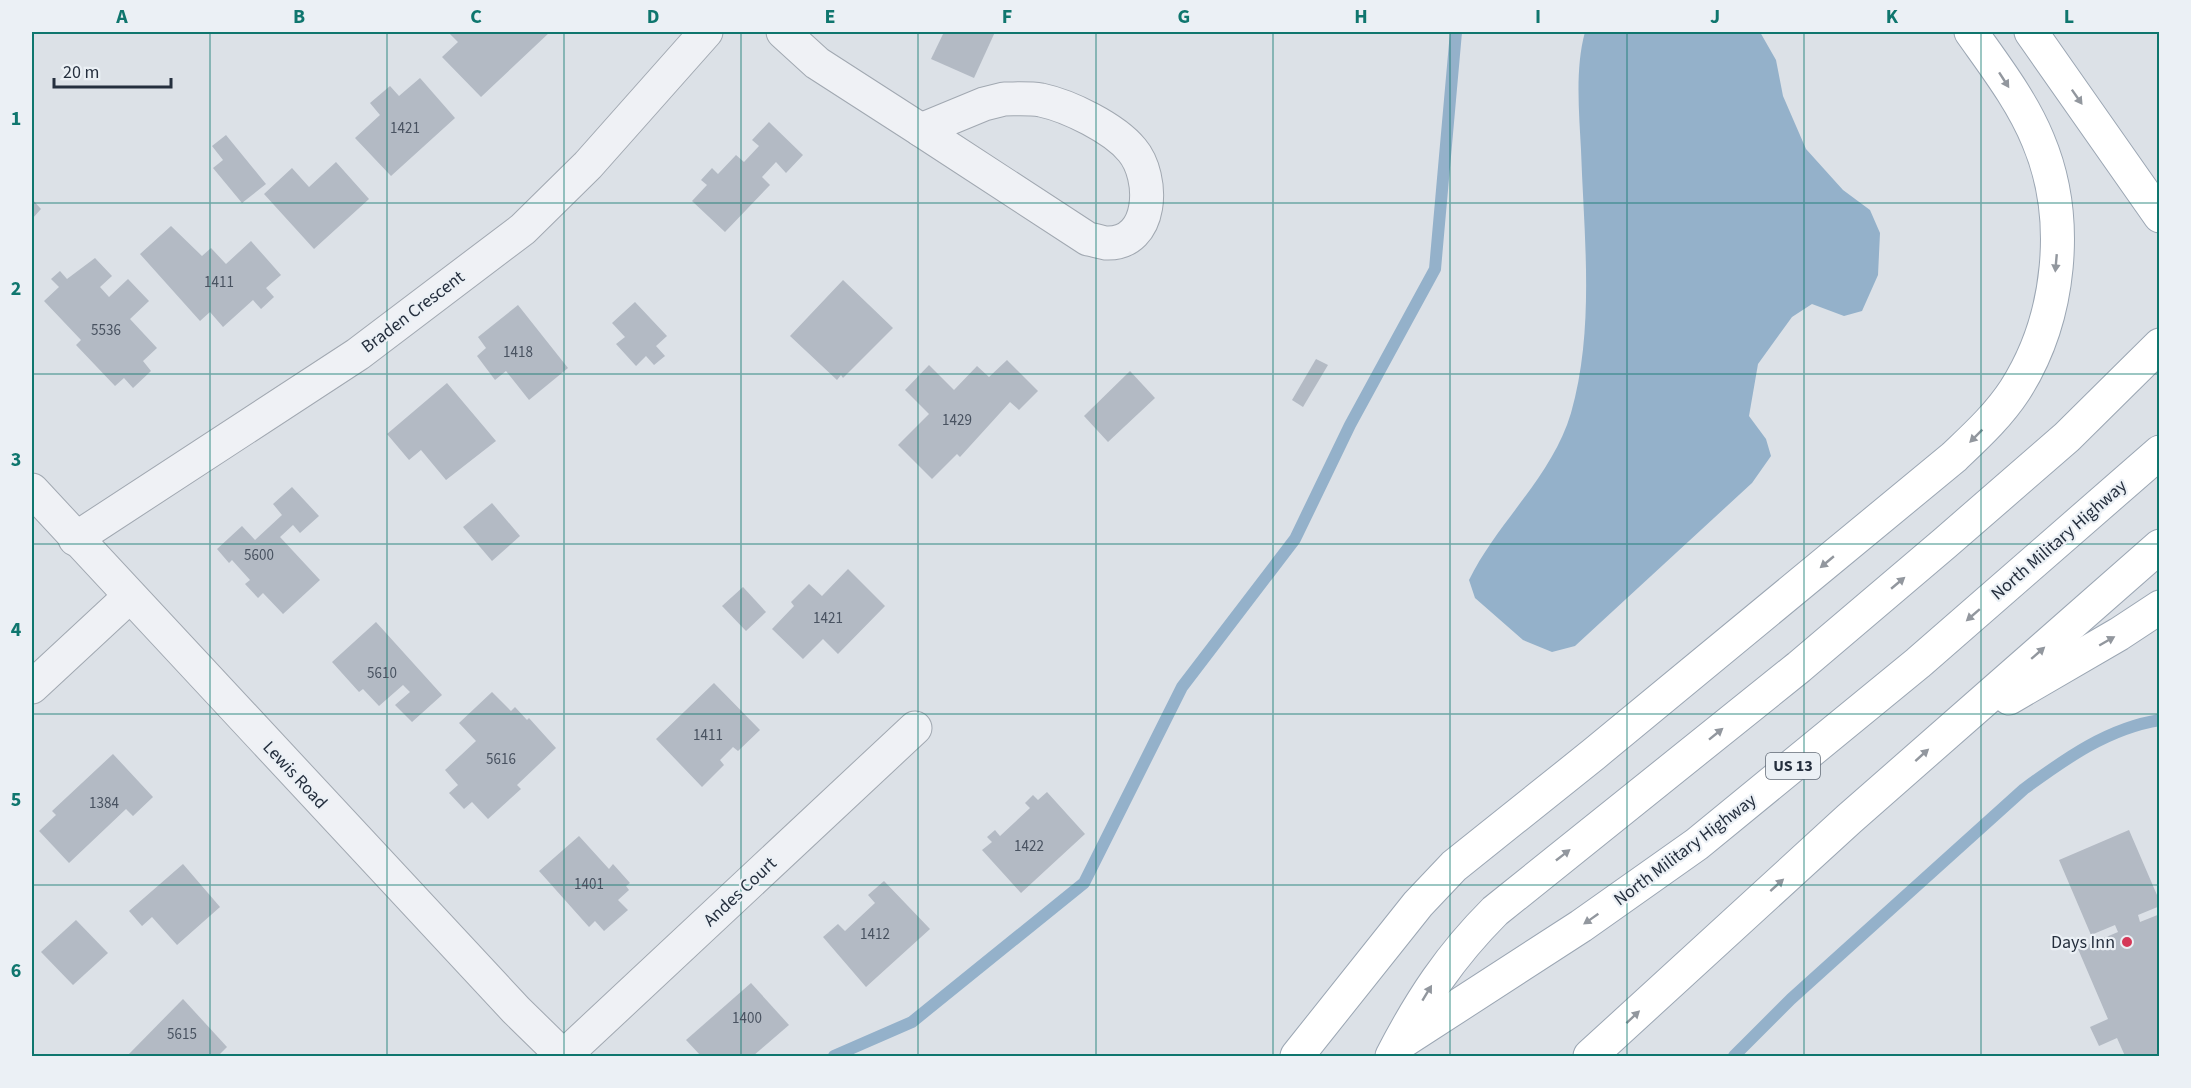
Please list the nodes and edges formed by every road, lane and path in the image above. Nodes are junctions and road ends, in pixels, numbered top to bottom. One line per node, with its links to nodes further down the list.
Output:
1 (706, 32): 10 (street, Braden Crescent)
2 (783, 32): 5 (street)
3 (1971, 32): 19 (main road, one-way to 19)
4 (2031, 32): 6 (main road, one-way to 6)
5 (921, 130): 5 (street)
6 (2160, 216)
7 (2160, 345): 17 (main road, one-way to 7)
8 (2160, 452): 17 (main road, North Military Highway / US 13, one-way to 17)
9 (32, 490): 10 (street, Lewis Road)
10 (75, 539): 12 (street, Lewis Road)
11 (2160, 546): 16 (main road, one-way to 11)
12 (129, 597): 14 (street); 18 (street, Lewis Road)
13 (2160, 607): 16 (main road, one-way to 13)
14 (32, 687)
15 (915, 728): 18 (street, Andes Court)
16 (1947, 733): 20 (main road, one-way to 16)
17 (1390, 1052)
18 (563, 1056)
19 (1297, 1056)
20 (1590, 1056)

